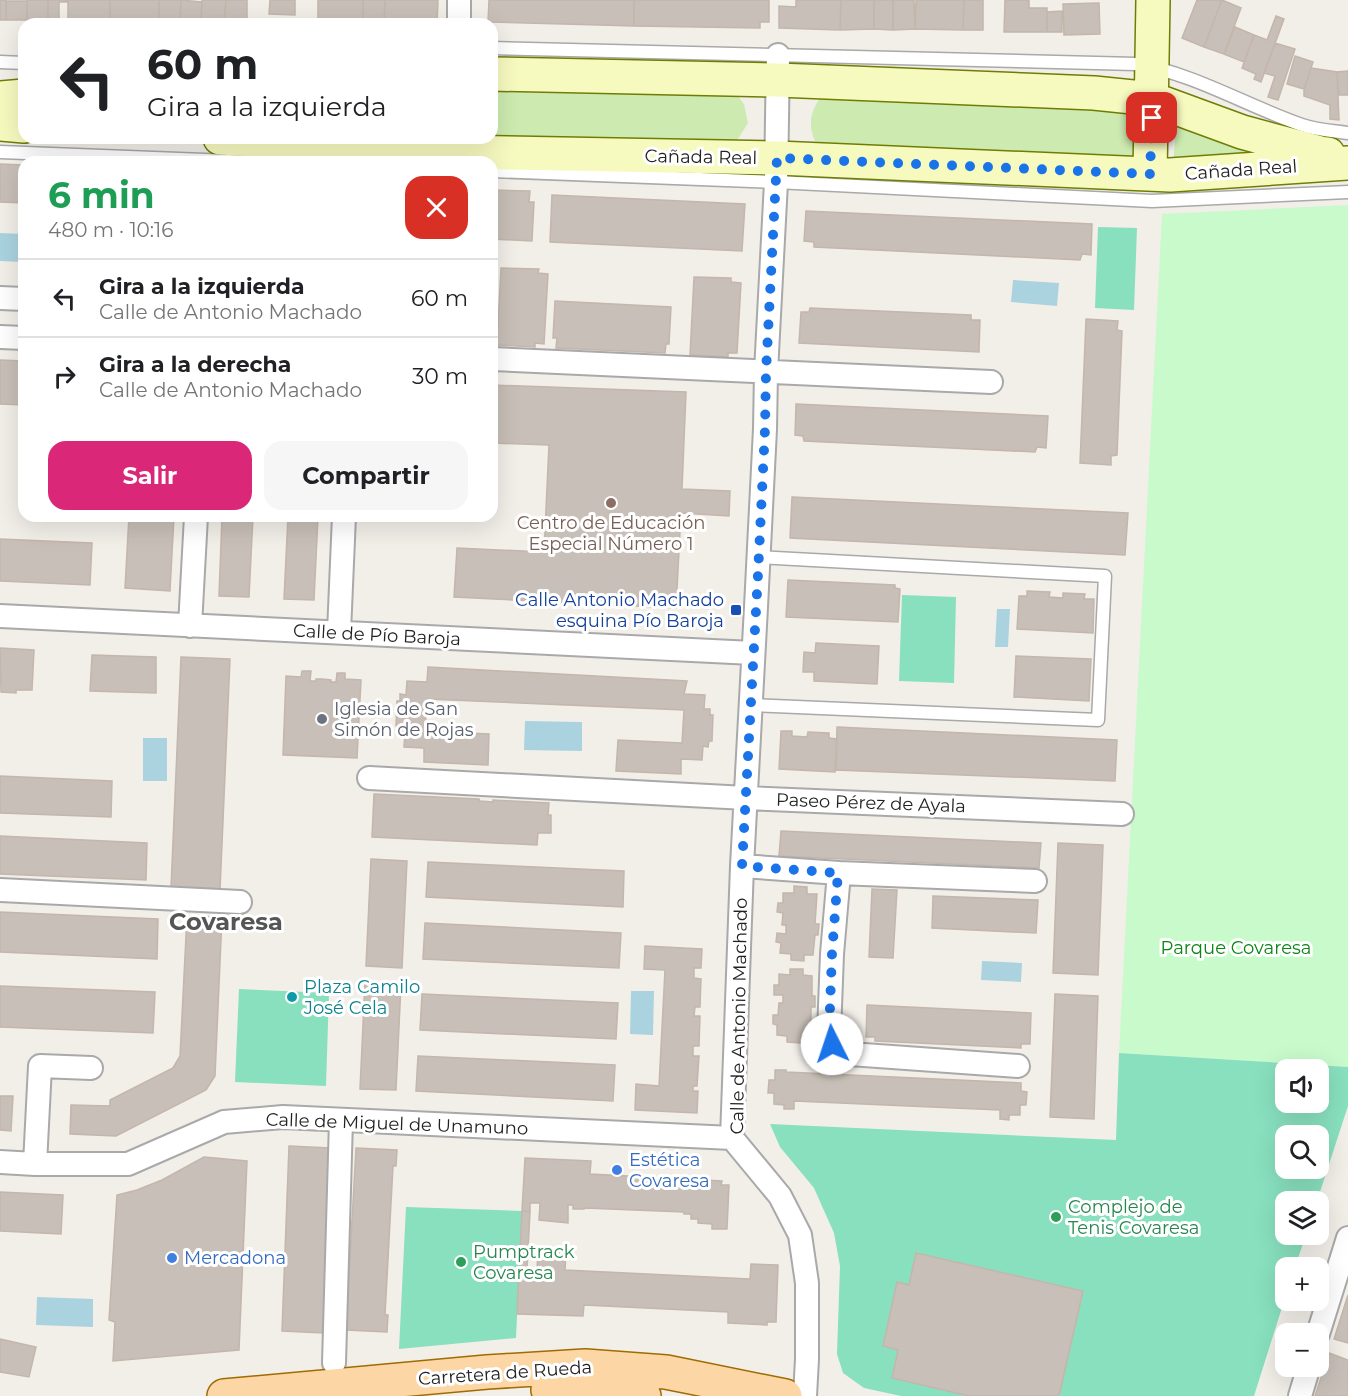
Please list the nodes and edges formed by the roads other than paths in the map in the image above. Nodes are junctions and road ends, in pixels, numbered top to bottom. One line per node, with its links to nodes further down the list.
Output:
1 (459, 0): 3 (street)
2 (1154, 0): 7 (street)
3 (459, 18)
4 (498, 48): 8 (lane)
5 (0, 62): 6 (lane)
6 (18, 63)
7 (1152, 66): 8 (lane); 12 (street); 15 (lane)
8 (778, 68): 9 (street, Cañada Real); 12 (street, Cañada Real); 22 (street, Calle de Antonio Machado)
9 (498, 74)
10 (18, 96): 11 (street)
11 (0, 98)
12 (1152, 99): 19 (street, Cañada Real); 24 (street)
13 (0, 124): 14 (street)
14 (18, 126)
15 (1348, 133)
16 (409, 144): 17 (street, Cañada Real)
17 (440, 145): 22 (street, Cañada Real)
18 (0, 152): 20 (lane)
19 (1348, 155)
20 (104, 156)
21 (1348, 163): 24 (street, Cañada Real)
22 (776, 170): 23 (lane); 24 (street, Cañada Real); 25 (lane); 31 (street, Calle de Antonio Machado)
23 (498, 171)
24 (1150, 174)
25 (1348, 192)
26 (0, 298): 27 (street)
27 (18, 299)
28 (0, 337): 29 (street)
29 (18, 338)
30 (498, 359): 31 (street)
31 (766, 372): 32 (street); 35 (street, Calle de Antonio Machado)
32 (991, 382)
33 (196, 522): 37 (street)
34 (344, 522): 38 (street)
35 (758, 557): 39 (street, Calle de Antonio Machado); 40 (lane)
36 (0, 616): 37 (street, Calle de Pío Baroja)
37 (190, 626): 38 (street, Calle de Pío Baroja)
38 (339, 632): 39 (street, Calle de Pío Baroja)
39 (753, 653): 40 (street, Calle de Antonio Machado)
40 (750, 705): 42 (street, Calle de Antonio Machado)
41 (369, 778): 42 (street, Paseo Pérez de Ayala)
42 (746, 798): 43 (street, Paseo Pérez de Ayala); 44 (street, Calle de Antonio Machado)
43 (1122, 814)
44 (742, 866): 45 (street); 52 (street, Calle de Antonio Machado)
45 (838, 873): 46 (street); 49 (street)
46 (1035, 881)
47 (0, 890): 48 (street)
48 (240, 902)
49 (1018, 1066)
50 (91, 1068): 54 (street)
51 (341, 1120): 52 (street, Calle de Miguel de Unamuno); 54 (street, Calle de Miguel de Unamuno); 57 (street)
52 (732, 1138): 63 (street, Calle de Antonio Machado)
53 (0, 1162): 54 (street, Calle de Miguel de Unamuno)
54 (35, 1164)
55 (1348, 1238): 56 (street)
56 (1321, 1323)
57 (334, 1363)
58 (1306, 1377): 64 (street)
59 (224, 1396): 62 (main road, Carretera de Rueda)
60 (463, 1396): 61 (main road, Carretera de Rueda)
61 (644, 1396)
62 (785, 1396)
63 (805, 1396)
64 (1300, 1396)

